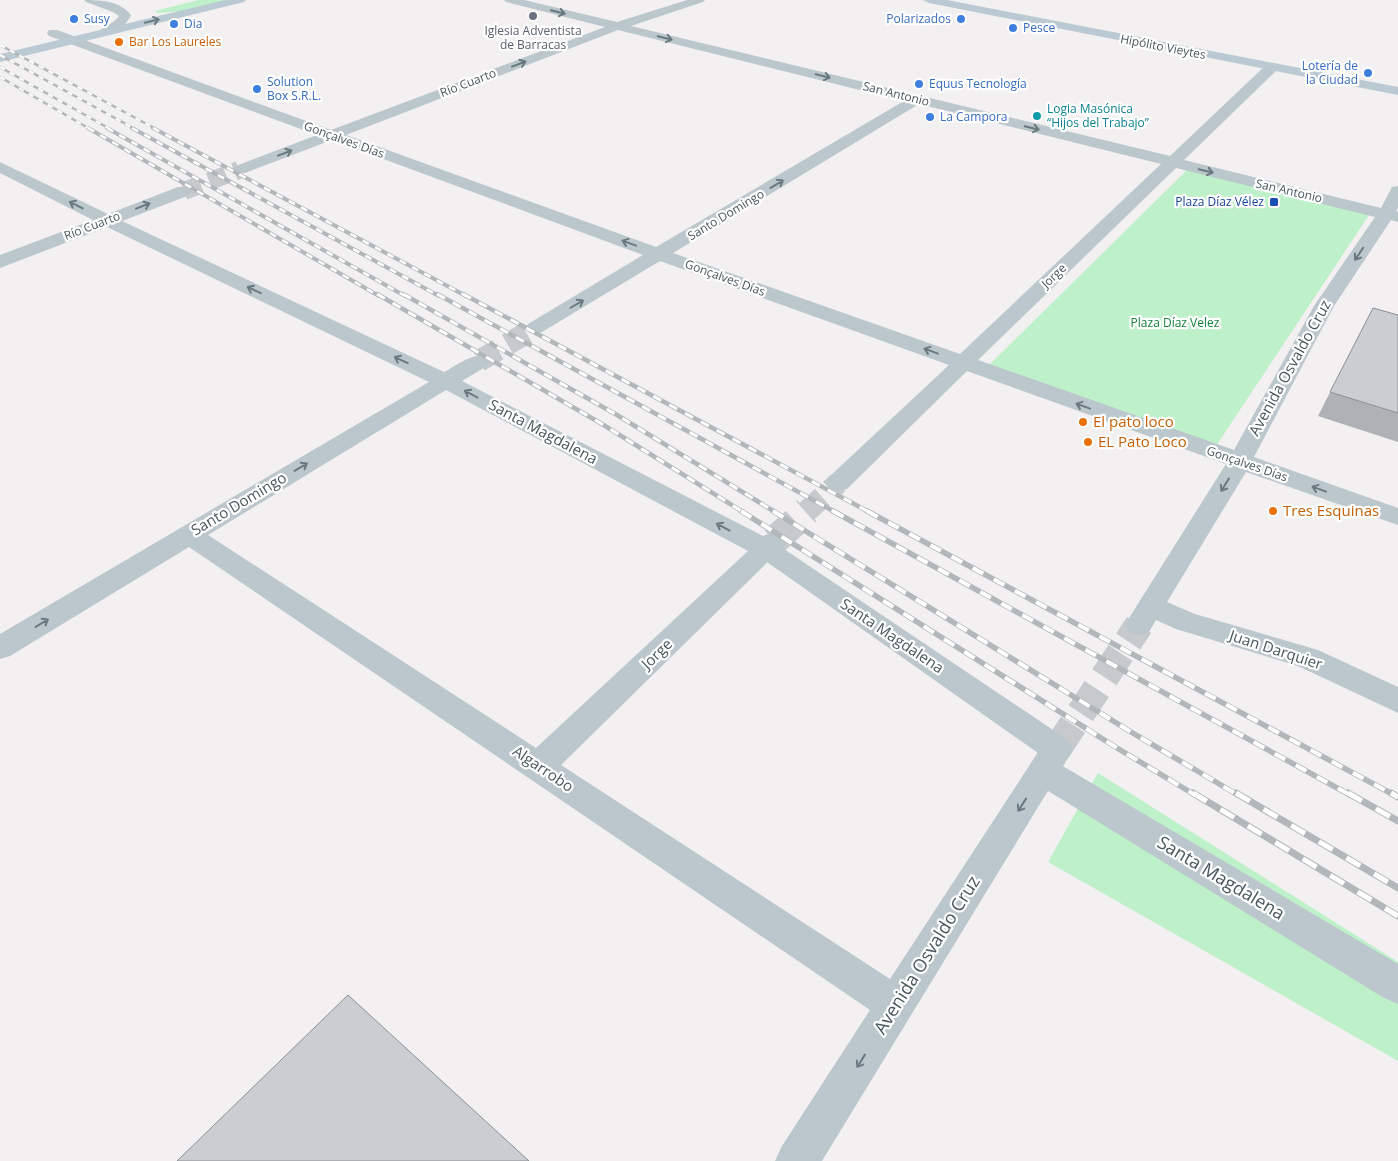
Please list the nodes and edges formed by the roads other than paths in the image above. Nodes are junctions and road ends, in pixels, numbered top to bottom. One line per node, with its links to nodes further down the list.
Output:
1 (90, 0): 7 (street)
2 (240, 0): 7 (main road, one-way to 2)
3 (510, 0): 6 (street, San Antonio, one-way to 6)
4 (699, 0): 6 (street, Río Cuarto)
5 (929, 0): 11 (main road, Hipólito Vieytes)
6 (618, 26): 13 (street, San Antonio, one-way to 13); 14 (street, Río Cuarto, one-way to 6)
7 (101, 27): 8 (main road)
8 (68, 33): 9 (main road); 10 (main road); 14 (street, Gonçalves Días)
9 (0, 46)
10 (0, 58)
11 (1271, 68): 12 (main road, Hipólito Vieytes); 15 (street, Jorge)
12 (1398, 91)
13 (917, 99): 15 (street, San Antonio, one-way to 15); 22 (street, Santo Domingo, one-way to 13)
14 (331, 135): 17 (street, Río Cuarto, one-way to 14); 22 (street, Gonçalves Días, one-way to 14)
15 (1172, 163): 20 (street, San Antonio, one-way to 20); 26 (street, Jorge)
16 (0, 167): 21 (street, Santa Magdalena, one-way to 16)
17 (239, 170)
18 (184, 191): 21 (street, Río Cuarto, one-way to 18)
19 (1398, 191): 20 (street, Avenida Osvaldo Cruz)
20 (1392, 215): 28 (street, Avenida Osvaldo Cruz, one-way to 28)
21 (106, 220): 23 (street, Río Cuarto); 27 (street, Santa Magdalena, one-way to 21)
22 (660, 255): 24 (street, Santo Domingo, one-way to 22); 26 (street, Gonçalves Días, one-way to 22)
23 (0, 262)
24 (535, 328)
25 (479, 361): 27 (street, Santo Domingo)
26 (963, 363): 28 (street, Gonçalves Días, one-way to 26); 29 (street, Jorge)
27 (445, 381): 31 (street, Santo Domingo, one-way to 27); 32 (street, Santa Magdalena, one-way to 27)
28 (1240, 461): 30 (street, Gonçalves Días, one-way to 28); 33 (street, Avenida Osvaldo Cruz, one-way to 33)
29 (838, 483)
30 (1398, 518)
31 (188, 534): 34 (street, Santo Domingo, one-way to 31); 37 (street, Algarrobo)
32 (770, 546): 36 (street, Santa Magdalena); 37 (street, Jorge)
33 (1145, 616): 35 (street, Juan Darquier)
34 (0, 648)
35 (1398, 701)
36 (1050, 760): 38 (street, Santa Magdalena); 39 (street, Avenida Osvaldo Cruz, one-way to 39)
37 (539, 766): 39 (street, Algarrobo)
38 (1398, 985)
39 (896, 1005): 40 (street, Avenida Osvaldo Cruz, one-way to 40)
40 (797, 1161)

